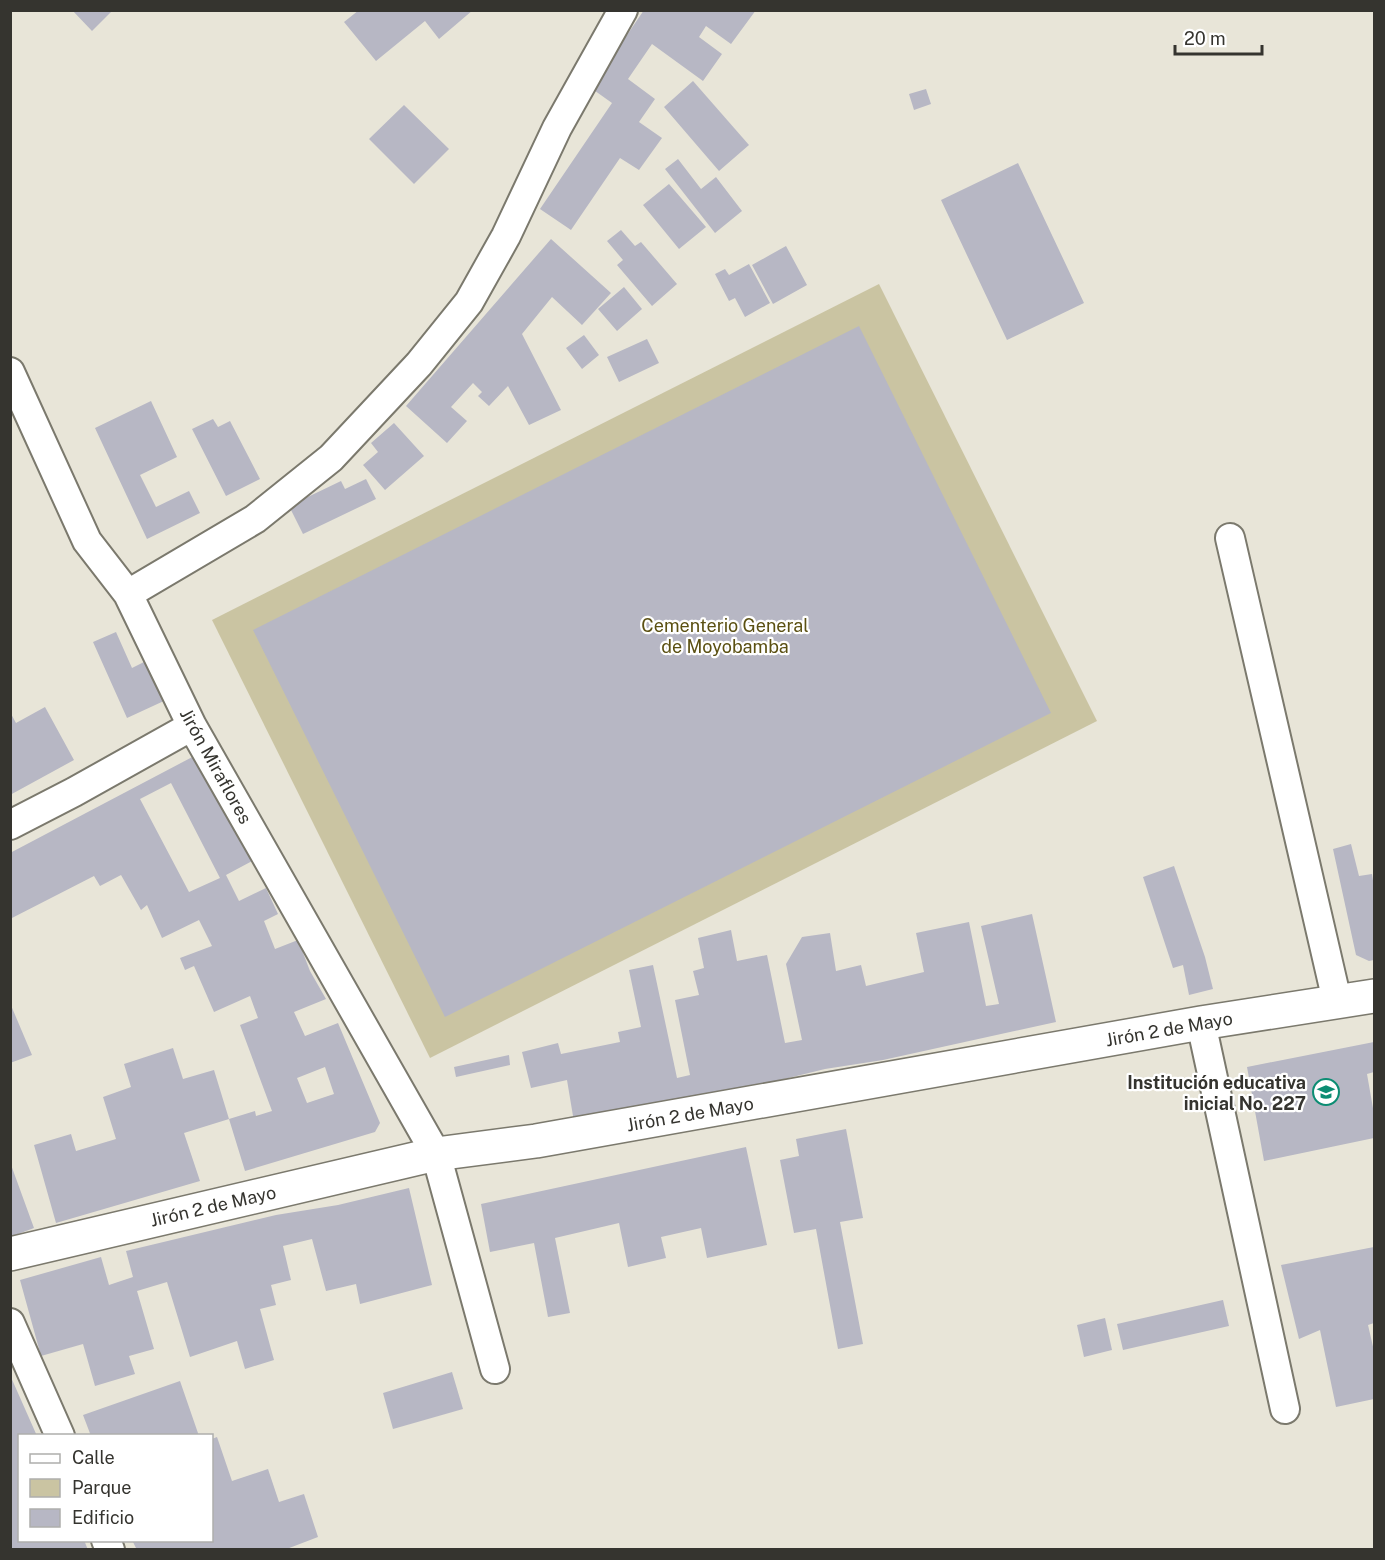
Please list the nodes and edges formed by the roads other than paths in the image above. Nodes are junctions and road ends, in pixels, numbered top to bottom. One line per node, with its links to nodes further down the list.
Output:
1 (623, 10): 4 (street)
2 (10, 372): 4 (street, Jirón Miraflores)
3 (1230, 538): 8 (street)
4 (128, 594): 5 (street, Jirón Miraflores)
5 (192, 726): 6 (street); 10 (street, Jirón Miraflores)
6 (10, 825)
7 (1374, 996): 8 (main road, Jirón 2 de Mayo)
8 (1337, 1001): 9 (main road, Jirón 2 de Mayo)
9 (1201, 1023): 10 (main road, Jirón 2 de Mayo); 14 (street)
10 (436, 1154): 11 (main road, Jirón 2 de Mayo); 13 (street, Jirón Miraflores)
11 (10, 1254)
12 (10, 1323): 15 (street)
13 (495, 1369)
14 (1285, 1409)
15 (59, 1434)

